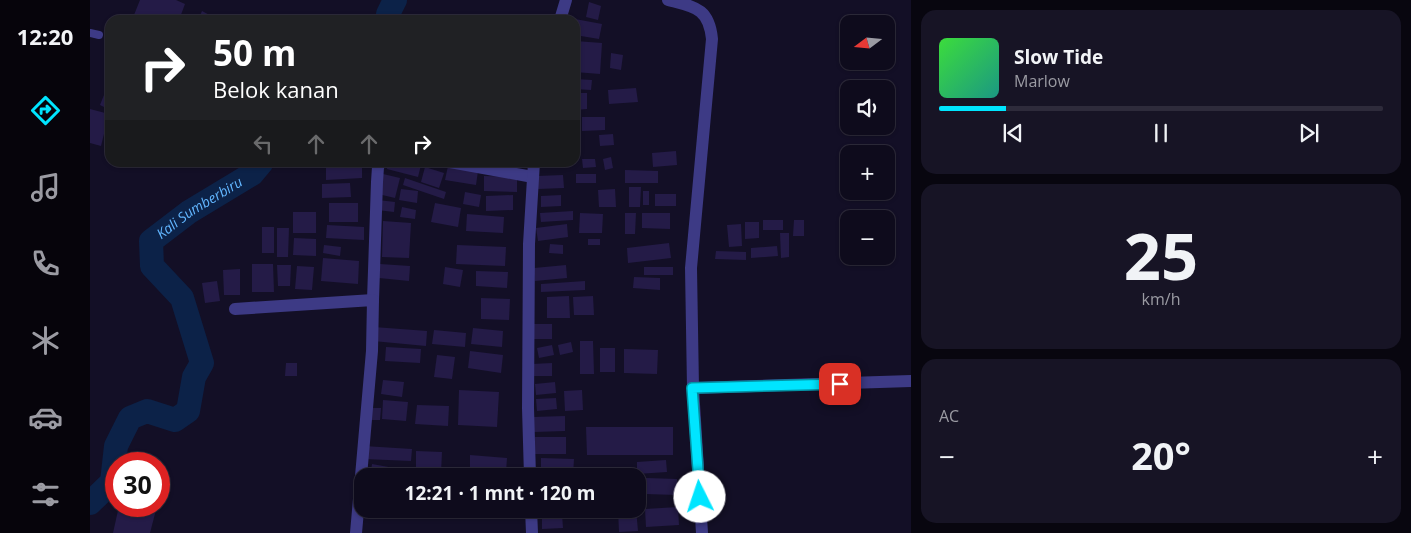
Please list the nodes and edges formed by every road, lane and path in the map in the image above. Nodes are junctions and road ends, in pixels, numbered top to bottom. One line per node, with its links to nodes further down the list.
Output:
1 (566, 0): 3 (street)
2 (668, 0): 13 (street)
3 (562, 15)
4 (90, 33): 5 (lane)
5 (99, 35)
6 (378, 167): 10 (street)
7 (478, 167): 9 (street)
8 (534, 167): 9 (street)
9 (533, 177): 14 (street)
10 (373, 300): 11 (street); 16 (street)
11 (235, 309)
12 (911, 381): 13 (street)
13 (692, 388): 18 (street)
14 (530, 468)
15 (532, 518): 17 (street)
16 (356, 533)
17 (532, 533)
18 (702, 533)

